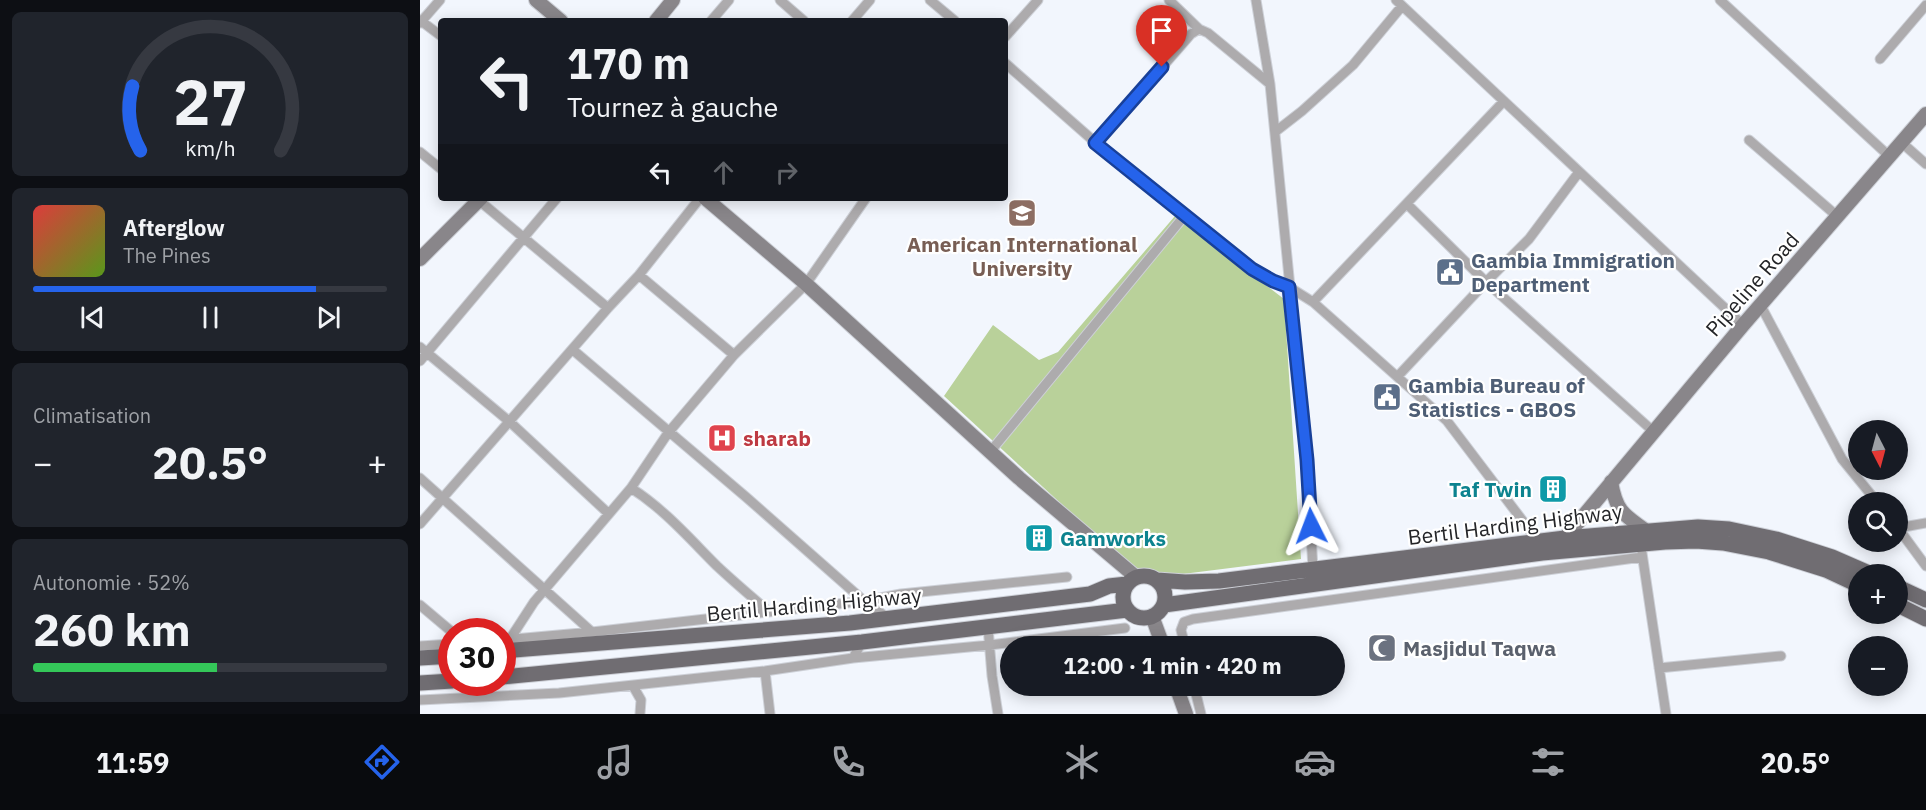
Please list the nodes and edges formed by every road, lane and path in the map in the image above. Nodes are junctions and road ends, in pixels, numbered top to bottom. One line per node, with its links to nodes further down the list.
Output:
1 (440, 0): 20 (street)
2 (536, 0): 14 (street)
3 (673, 0): 15 (street)
4 (729, 0): 16 (street)
5 (780, 0): 17 (street)
6 (870, 0): 18 (street)
7 (930, 0): 19 (street)
8 (1038, 0): 23 (street)
9 (1169, 0): 21 (street)
10 (1256, 0): 26 (street)
11 (1720, 0): 34 (street)
12 (1399, 3): 27 (street); 29 (street)
13 (1926, 5): 24 (street)
14 (557, 18)
15 (658, 18)
16 (714, 18)
17 (801, 18)
18 (855, 18)
19 (951, 18)
20 (420, 22): 22 (street)
21 (1198, 29): 26 (street); 32 (street)
22 (438, 34)
23 (1008, 34)
24 (1880, 59)
25 (1008, 66): 32 (street)
26 (1270, 84): 29 (street)
27 (1504, 101): 37 (street); 44 (street)
28 (1926, 114): 31 (street, Pipeline Road)
29 (1275, 132): 52 (street)
30 (1749, 140): 46 (street)
31 (1902, 142): 34 (street, Pipeline Road); 35 (street)
32 (1095, 143): 45 (street)
33 (420, 152): 36 (street)
34 (1889, 156): 46 (street, Pipeline Road)
35 (1926, 164)
36 (438, 167)
37 (1579, 172): 50 (street); 56 (street)
38 (476, 201): 48 (street)
39 (480, 201): 47 (street)
40 (554, 201): 47 (street)
41 (698, 201): 49 (street)
42 (709, 201): 51 (street)
43 (862, 201): 51 (street)
44 (1407, 204): 50 (street); 53 (street)
45 (1185, 216): 52 (street); 65 (street)
46 (1837, 216): 54 (street, Pipeline Road)
47 (523, 238): 55 (street); 57 (street)
48 (420, 259)
49 (639, 275): 55 (street); 59 (street)
50 (1486, 282): 61 (street); 63 (street)
51 (806, 284): 59 (street); 65 (street)
52 (1289, 287): 53 (street); 81 (street)
53 (1313, 302): 61 (street)
54 (1761, 306): 56 (street, Pipeline Road); 69 (street)
55 (608, 308): 58 (street)
56 (1743, 325): 63 (street, Pipeline Road)
57 (424, 350): 60 (street); 62 (street)
58 (573, 350): 62 (street); 64 (street)
59 (734, 355): 64 (street)
60 (420, 361)
61 (1398, 376): 76 (street)
62 (510, 422): 70 (street); 71 (street)
63 (1654, 432): 67 (street, Pipeline Road)
64 (668, 433): 68 (street); 89 (street)
65 (990, 452): 85 (street)
66 (420, 478): 70 (street)
67 (1611, 482): 75 (street, Pipeline Road); 78 (street)
68 (631, 488): 71 (street); 94 (street)
69 (1869, 492)
70 (442, 497): 73 (street); 86 (street)
71 (609, 514): 86 (street)
72 (1926, 523): 74 (street)
73 (420, 524)
74 (1908, 526)
75 (1565, 538): 76 (main road, Bertil Harding Highway); 78 (main road, Bertil Harding Highway)
76 (1538, 541): 81 (main road, Bertil Harding Highway)
77 (1908, 542): 80 (street)
78 (1642, 544): 79 (main road, Bertil Harding Highway); 84 (main road, Bertil Harding Highway); 91 (main road, Bertil Harding Highway); 104 (street); 115 (street)
79 (1848, 565)
80 (1926, 566)
81 (1313, 570): 83 (main road, Bertil Harding Highway)
82 (1067, 577): 89 (street)
83 (1157, 580): 85 (main road); 91 (main road)
84 (1848, 580)
85 (1131, 581): 92 (main road); 96 (main road, Bertil Harding Highway)
86 (545, 590): 99 (street); 102 (street)
87 (1908, 592): 88 (main road)
88 (1926, 600)
89 (864, 601): 94 (street); 96 (street)
90 (420, 604): 98 (street)
91 (1164, 605): 95 (main road)
92 (1127, 610): 95 (main road); 100 (main road, Bertil Harding Highway)
93 (1908, 610): 97 (main road)
94 (769, 612): 102 (street)
95 (1152, 616): 103 (street)
96 (889, 619): 105 (main road, Bertil Harding Highway)
97 (1926, 619)
98 (438, 620)
99 (516, 627)
100 (988, 627): 107 (main road, Bertil Harding Highway); 109 (street)
101 (1125, 628): 109 (street)
102 (592, 632): 106 (street)
103 (1159, 636)
104 (1182, 636)
105 (516, 642)
106 (516, 642)
107 (862, 642): 114 (street); 117 (main road, Bertil Harding Highway)
108 (438, 645): 110 (street)
109 (990, 645): 114 (street); 126 (street)
110 (420, 646)
111 (1781, 656): 115 (street)
112 (438, 657): 113 (main road)
113 (420, 658)
114 (853, 658): 116 (street)
115 (1659, 668): 129 (street)
116 (765, 671): 120 (street); 125 (street)
117 (516, 676)
118 (438, 682): 119 (main road)
119 (420, 684)
120 (633, 686): 123 (street); 124 (street)
121 (1180, 696): 127 (street)
122 (1196, 696): 128 (street)
123 (420, 700)
124 (640, 714)
125 (770, 714)
126 (998, 714)
127 (1186, 714)
128 (1201, 714)
129 (1666, 714)

